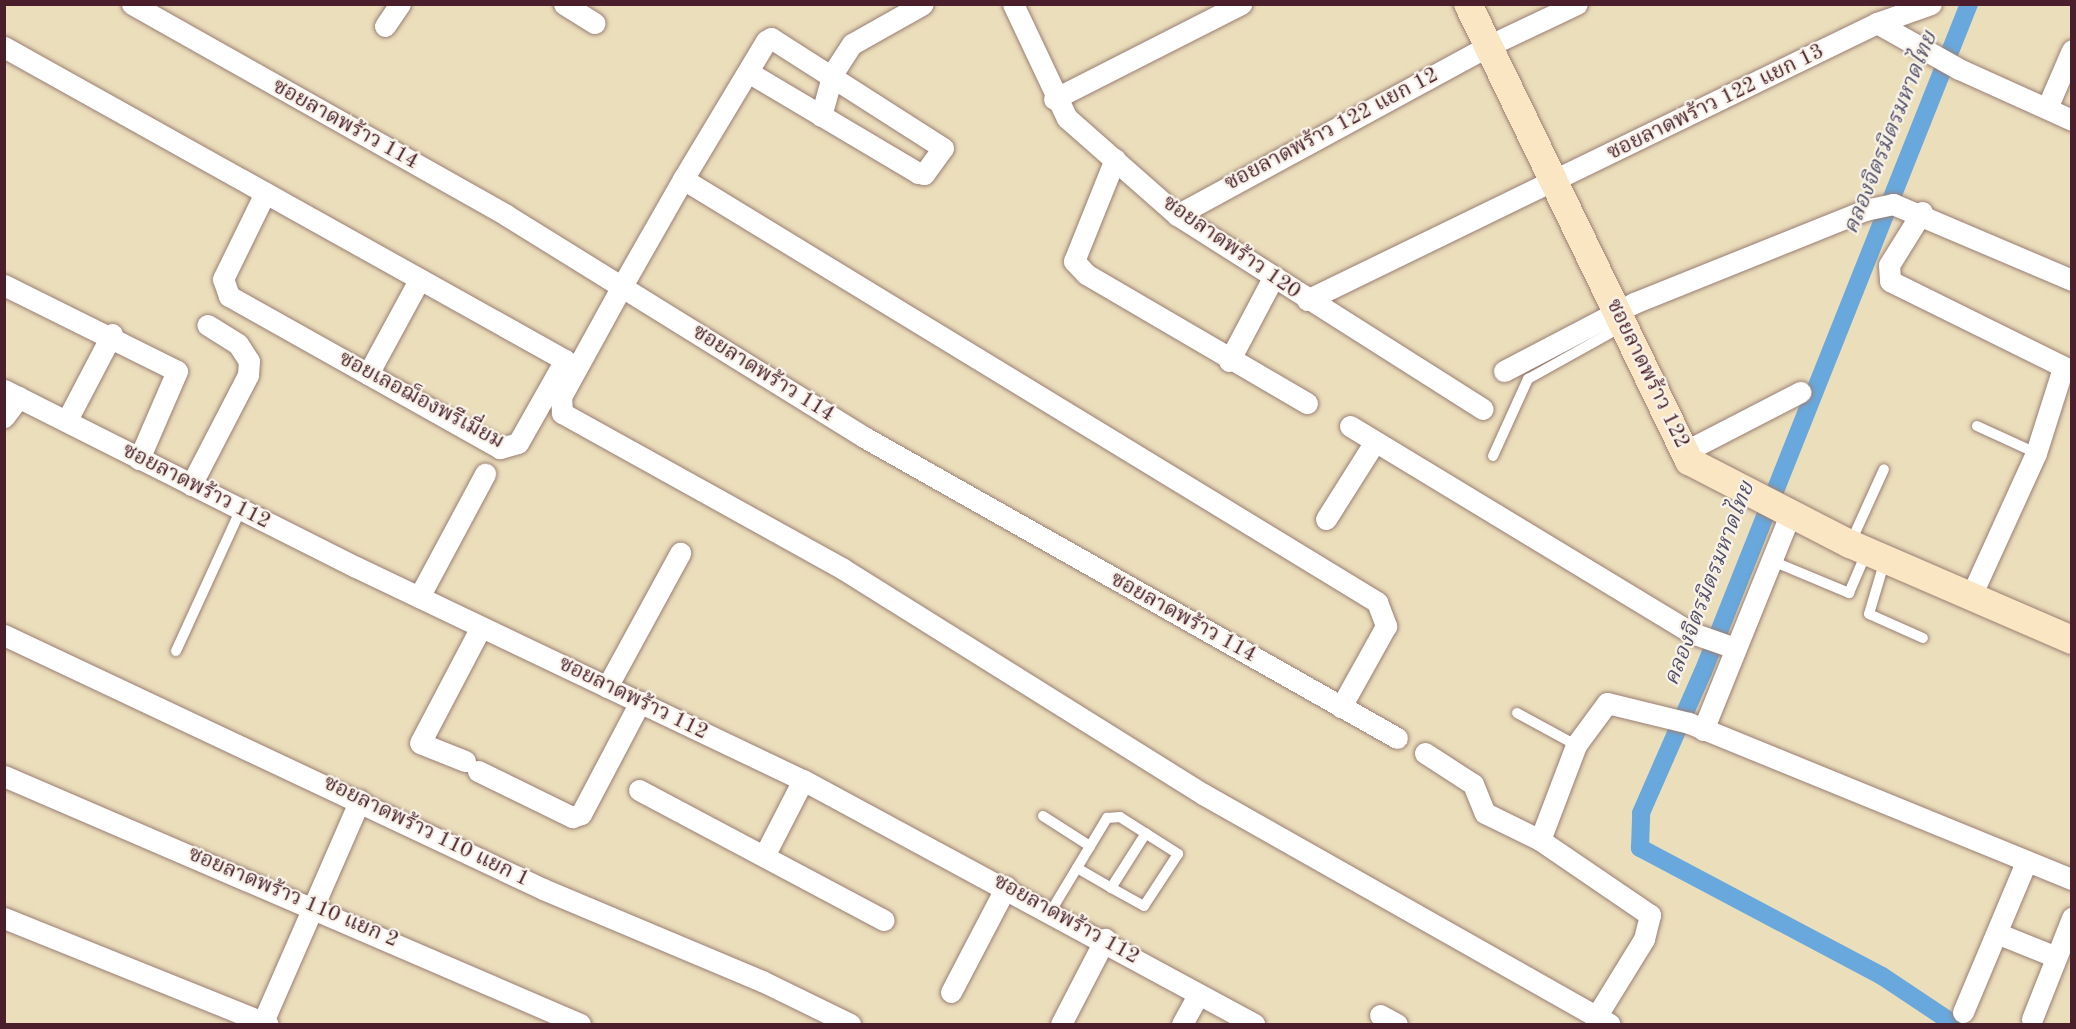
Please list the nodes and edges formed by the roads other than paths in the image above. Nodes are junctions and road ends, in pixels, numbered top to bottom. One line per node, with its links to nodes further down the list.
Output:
1 (132, 4): 32 (street, ซอยลาดพร้าว 114)
2 (400, 4): 12 (street)
3 (564, 4): 10 (street)
4 (923, 4): 17 (street)
5 (1013, 4): 18 (street, ซอยลาดพร้าว 120)
6 (1241, 4): 18 (street)
7 (1468, 4): 13 (street, ซอยลาดพร้าว 122)
8 (1577, 4): 13 (street, ซอยลาดพร้าว 122 แยก 12)
9 (1931, 4): 11 (street, ซอยลาดพร้าว 122 แยก 13)
10 (594, 23)
11 (1878, 23): 19 (street); 24 (street, ซอยลาดพร้าว 122 แยก 13)
12 (385, 26)
13 (1488, 46): 24 (street, ซอยลาดพร้าว 122); 27 (street, ซอยลาดพร้าว 122 แยก 12)
14 (4, 47): 25 (street)
15 (2072, 50): 19 (street)
16 (748, 72): 17 (street); 20 (street); 23 (street)
17 (833, 73): 20 (street); 20 (street)
18 (1054, 99): 22 (street, ซอยลาดพร้าว 120)
19 (2047, 108): 21 (street)
20 (821, 116)
21 (2072, 120)
22 (1115, 159): 27 (street, ซอยลาดพร้าว 120); 37 (street)
23 (683, 179): 32 (street); 74 (street)
24 (1554, 183): 33 (street, ซอยลาดพร้าว 122 แยก 13); 34 (street, ซอยลาดพร้าว 122)
25 (265, 193): 30 (street); 41 (street, ซอยเลอฌ็องพรีเมี่ยม)
26 (1922, 212): 29 (street); 34 (street); 39 (street)
27 (1177, 215): 28 (street, ซอยลาดพร้าว 120)
28 (1273, 278): 33 (street, ซอยลาดพร้าว 120); 37 (street)
29 (2072, 279)
30 (419, 280): 38 (street); 41 (street)
31 (4, 285): 36 (street)
32 (622, 286): 38 (street); 74 (street, ซอยลาดพร้าว 114)
33 (1307, 300): 45 (street, ซอยลาดพร้าว 120)
34 (1620, 319): 40 (street); 51 (street, ซอยลาดพร้าว 122); 53 (lane)
35 (207, 325): 57 (street)
36 (112, 334): 47 (street); 54 (street)
37 (1228, 361): 44 (street)
38 (571, 364): 41 (street, ซอยเลอฌ็องพรีเมี่ยม); 106 (street)
39 (2067, 370): 52 (street)
40 (1504, 371)
41 (368, 374)
42 (1800, 392): 51 (street)
43 (12, 394): 46 (street); 47 (street, ซอยลาดพร้าว 112)
44 (1307, 403)
45 (1483, 410)
46 (4, 417)
47 (67, 420): 54 (street, ซอยลาดพร้าว 112)
48 (1350, 426): 50 (street)
49 (1977, 426): 52 (lane)
50 (1374, 443): 60 (street); 70 (street)
51 (1684, 452): 58 (street, ซอยลาดพร้าว 122)
52 (2036, 453): 65 (street)
53 (1493, 456)
54 (139, 459): 57 (street, ซอยลาดพร้าว 112)
55 (1884, 469): 61 (lane)
56 (485, 474): 64 (street)
57 (191, 485): 59 (street, ซอยลาดพร้าว 112)
58 (1771, 505): 61 (street, ซอยลาดพร้าว 122); 63 (street)
59 (240, 509): 64 (street, ซอยลาดพร้าว 112); 71 (lane)
60 (1326, 519)
61 (1868, 552): 63 (lane); 65 (street, ซอยลาดพร้าว 122); 68 (lane)
62 (681, 553): 72 (street)
63 (1770, 560): 70 (street)
64 (419, 597): 66 (street, ซอยลาดพร้าว 112)
65 (1970, 598): 69 (street, ซอยลาดพร้าว 122)
66 (481, 627): 72 (street, ซอยลาดพร้าว 112); 73 (street)
67 (4, 635): 83 (street, ซอยลาดพร้าว 110 แยก 1)
68 (1923, 639)
69 (2072, 640)
70 (1728, 645): 76 (street)
71 (176, 651)
72 (607, 687): 73 (street, ซอยลาดพร้าว 112)
73 (640, 702): 81 (street, ซอยลาดพร้าว 112)
74 (1341, 707): 77 (street, ซอยลาดพร้าว 114)
75 (1517, 713): 78 (lane)
76 (1696, 727): 78 (street); 89 (street)
77 (1397, 738)
78 (1576, 746): 86 (street)
79 (1425, 753): 86 (street)
80 (4, 776): 94 (street, ซอยลาดพร้าว 110 แยก 2)
81 (803, 780): 88 (street); 92 (street, ซอยลาดพร้าว 112)
82 (639, 790): 88 (street)
83 (360, 800): 94 (street); 109 (street, ซอยลาดพร้าว 110 แยก 1)
84 (1043, 816): 87 (lane)
85 (1146, 833): 87 (lane); 93 (lane); 93 (lane)
86 (1540, 840): 106 (street)
87 (1090, 846): 90 (lane)
88 (764, 856): 98 (street)
89 (2026, 862): 91 (street); 99 (street)
90 (1077, 868): 93 (lane); 95 (lane)
91 (2072, 879)
92 (1006, 887): 95 (street, ซอยลาดพร้าว 112); 102 (street)
93 (1111, 888)
94 (311, 905): 107 (street); 108 (street, ซอยลาดพร้าว 110 แยก 2)
95 (1050, 911): 100 (street, ซอยลาดพร้าว 112)
96 (4, 918): 107 (street)
97 (2072, 918): 101 (street)
98 (884, 920)
99 (1999, 934): 101 (street); 104 (street)
100 (1105, 939): 103 (street, ซอยลาดพร้าว 112); 110 (street)
101 (2056, 957): 105 (street)
102 (951, 992)
103 (1198, 995): 111 (street); 112 (street, ซอยลาดพร้าว 112)
104 (1964, 1012)
105 (2032, 1019)
106 (1603, 1021)
107 (264, 1024)
108 (580, 1024)
109 (849, 1024)
110 (1061, 1024)
111 (1182, 1024)
112 (1254, 1024)

